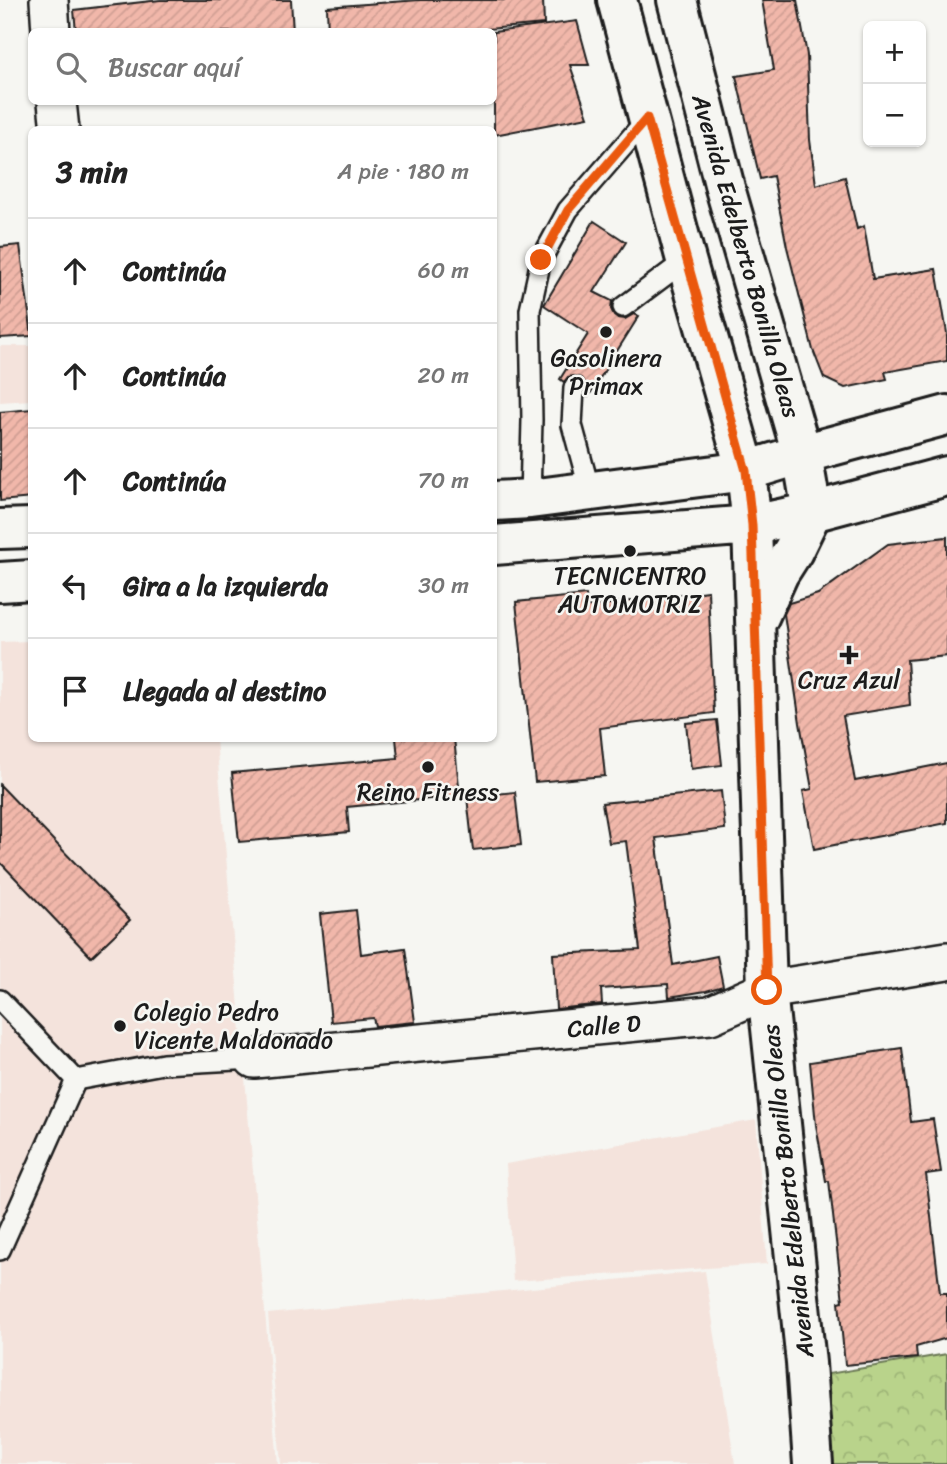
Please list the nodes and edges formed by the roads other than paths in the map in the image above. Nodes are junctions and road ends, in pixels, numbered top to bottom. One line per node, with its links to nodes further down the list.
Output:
1 (49, 0): 4 (street)
2 (617, 0): 6 (main road)
3 (677, 0): 12 (main road, Avenida Edelberto Bonilla Oleas)
4 (51, 28)
5 (57, 105): 7 (street)
6 (647, 118): 8 (main road); 16 (lane)
7 (60, 126)
8 (686, 260): 9 (lane); 13 (main road)
9 (623, 307)
10 (573, 388): 15 (lane)
11 (947, 415): 12 (main road)
12 (802, 454): 13 (main road); 17 (main road, Avenida Edelberto Bonilla Oleas)
13 (746, 471): 15 (main road); 18 (main road)
14 (947, 476): 17 (main road)
15 (590, 491): 16 (main road)
16 (512, 500)
17 (812, 512): 18 (main road); 24 (main road)
18 (752, 525): 21 (main road); 24 (main road, Avenida Edelberto Bonilla Oleas)
19 (28, 528): 20 (main road)
20 (0, 529)
21 (497, 545)
22 (28, 580): 23 (main road)
23 (0, 582)
24 (755, 625): 26 (main road, Avenida Edelberto Bonilla Oleas)
25 (947, 961): 26 (street, Calle D)
26 (767, 990): 28 (street, Calle D); 31 (main road, Avenida Edelberto Bonilla Oleas)
27 (0, 1000): 29 (lane)
28 (254, 1059): 29 (lane)
29 (76, 1080): 30 (lane)
30 (0, 1250)
31 (813, 1464)

